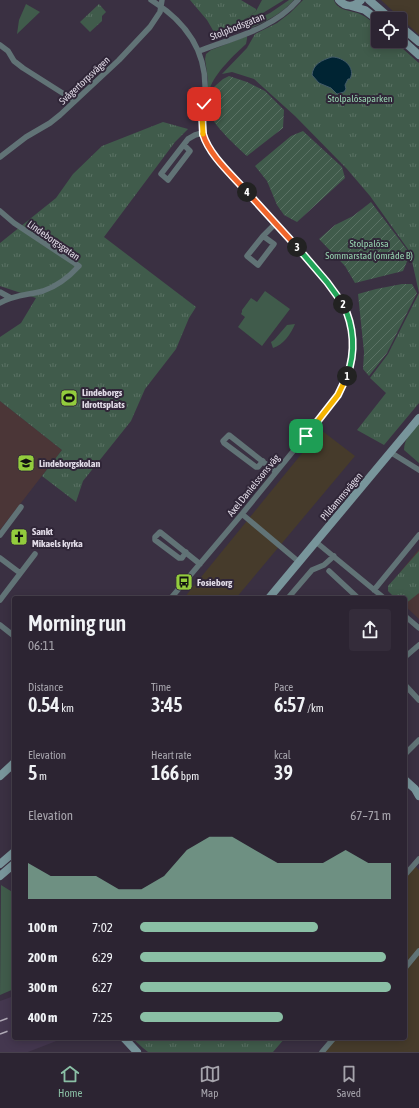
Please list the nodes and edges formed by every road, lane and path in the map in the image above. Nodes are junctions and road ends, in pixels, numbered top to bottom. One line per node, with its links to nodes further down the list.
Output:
1 (151, 0): 7 (street, Axel Danielssons väg)
2 (162, 0): 7 (street, Svågertorpsvägen)
3 (298, 0): 15 (street, Stolpbodsgatan)
4 (338, 0): 8 (main road)
5 (361, 0): 8 (main road)
6 (369, 0): 9 (main road)
7 (162, 6): 15 (street, Axel Danielssons väg); 17 (street, Svågertorpsvägen)
8 (351, 6): 10 (main road)
9 (383, 12)
10 (371, 15)
11 (407, 32): 12 (main road)
12 (419, 42)
13 (407, 44): 16 (main road)
14 (0, 45): 17 (street)
15 (199, 51): 18 (street, Axel Danielssons väg)
16 (419, 55)
17 (75, 101): 20 (street, Svågertorpsvägen)
18 (202, 133): 19 (street); 22 (street, Axel Danielssons väg)
19 (184, 146): 19 (street)
20 (0, 157)
21 (0, 211): 25 (street, Lindeborgsgatan)
22 (276, 223): 23 (street); 31 (street, Axel Danielssons väg)
23 (263, 236): 23 (street)
24 (0, 292): 25 (street)
25 (11, 298): 26 (street, Lindeborgsgatan)
26 (0, 303)
27 (419, 418): 28 (main road, Pildammsvägen)
28 (390, 452): 30 (street); 36 (main road, Pildammsvägen)
29 (263, 461): 29 (street); 31 (street)
30 (419, 470)
31 (276, 472): 33 (street, Axel Danielssons väg)
32 (21, 507): 34 (street)
33 (242, 514): 41 (street); 42 (street, Axel Danielssons väg)
34 (0, 535)
35 (419, 535): 46 (street)
36 (316, 542): 39 (street); 41 (main road, Pildammsvägen)
37 (186, 552): 37 (street); 42 (street)
38 (35, 554): 44 (street)
39 (334, 556): 46 (street); 50 (street)
40 (0, 558): 44 (street)
41 (299, 562): 45 (main road, Pildammsvägen)
42 (200, 564): 47 (street, Axel Danielssons väg)
43 (329, 571): 51 (street)
44 (19, 575): 53 (street)
45 (279, 586): 48 (main road, Pildammsvägen); 49 (main road, Pildammsvägen)
46 (374, 590): 52 (street)
47 (172, 596)
48 (271, 596)
49 (273, 596)
50 (290, 596)
51 (356, 596)
52 (382, 596)
53 (0, 600)
54 (407, 618): 56 (street)
55 (0, 625): 57 (street)
56 (419, 628)
57 (12, 634)
58 (419, 644): 59 (street)
59 (407, 655)
60 (407, 687): 61 (street)
61 (419, 700)
62 (419, 740): 63 (street)
63 (407, 752)
64 (12, 765): 65 (main road)
65 (0, 776)
66 (407, 778): 68 (main road)
67 (407, 782): 69 (main road)
68 (419, 789)
69 (419, 796)
70 (12, 854): 72 (main road)
71 (419, 859): 74 (street)
72 (0, 864)
73 (12, 866): 75 (main road)
74 (408, 867)
75 (3, 874)
76 (419, 951): 77 (street)
77 (407, 966)
78 (126, 1040): 80 (main road)
79 (332, 1040): 81 (street)
80 (137, 1052)
81 (322, 1052)

